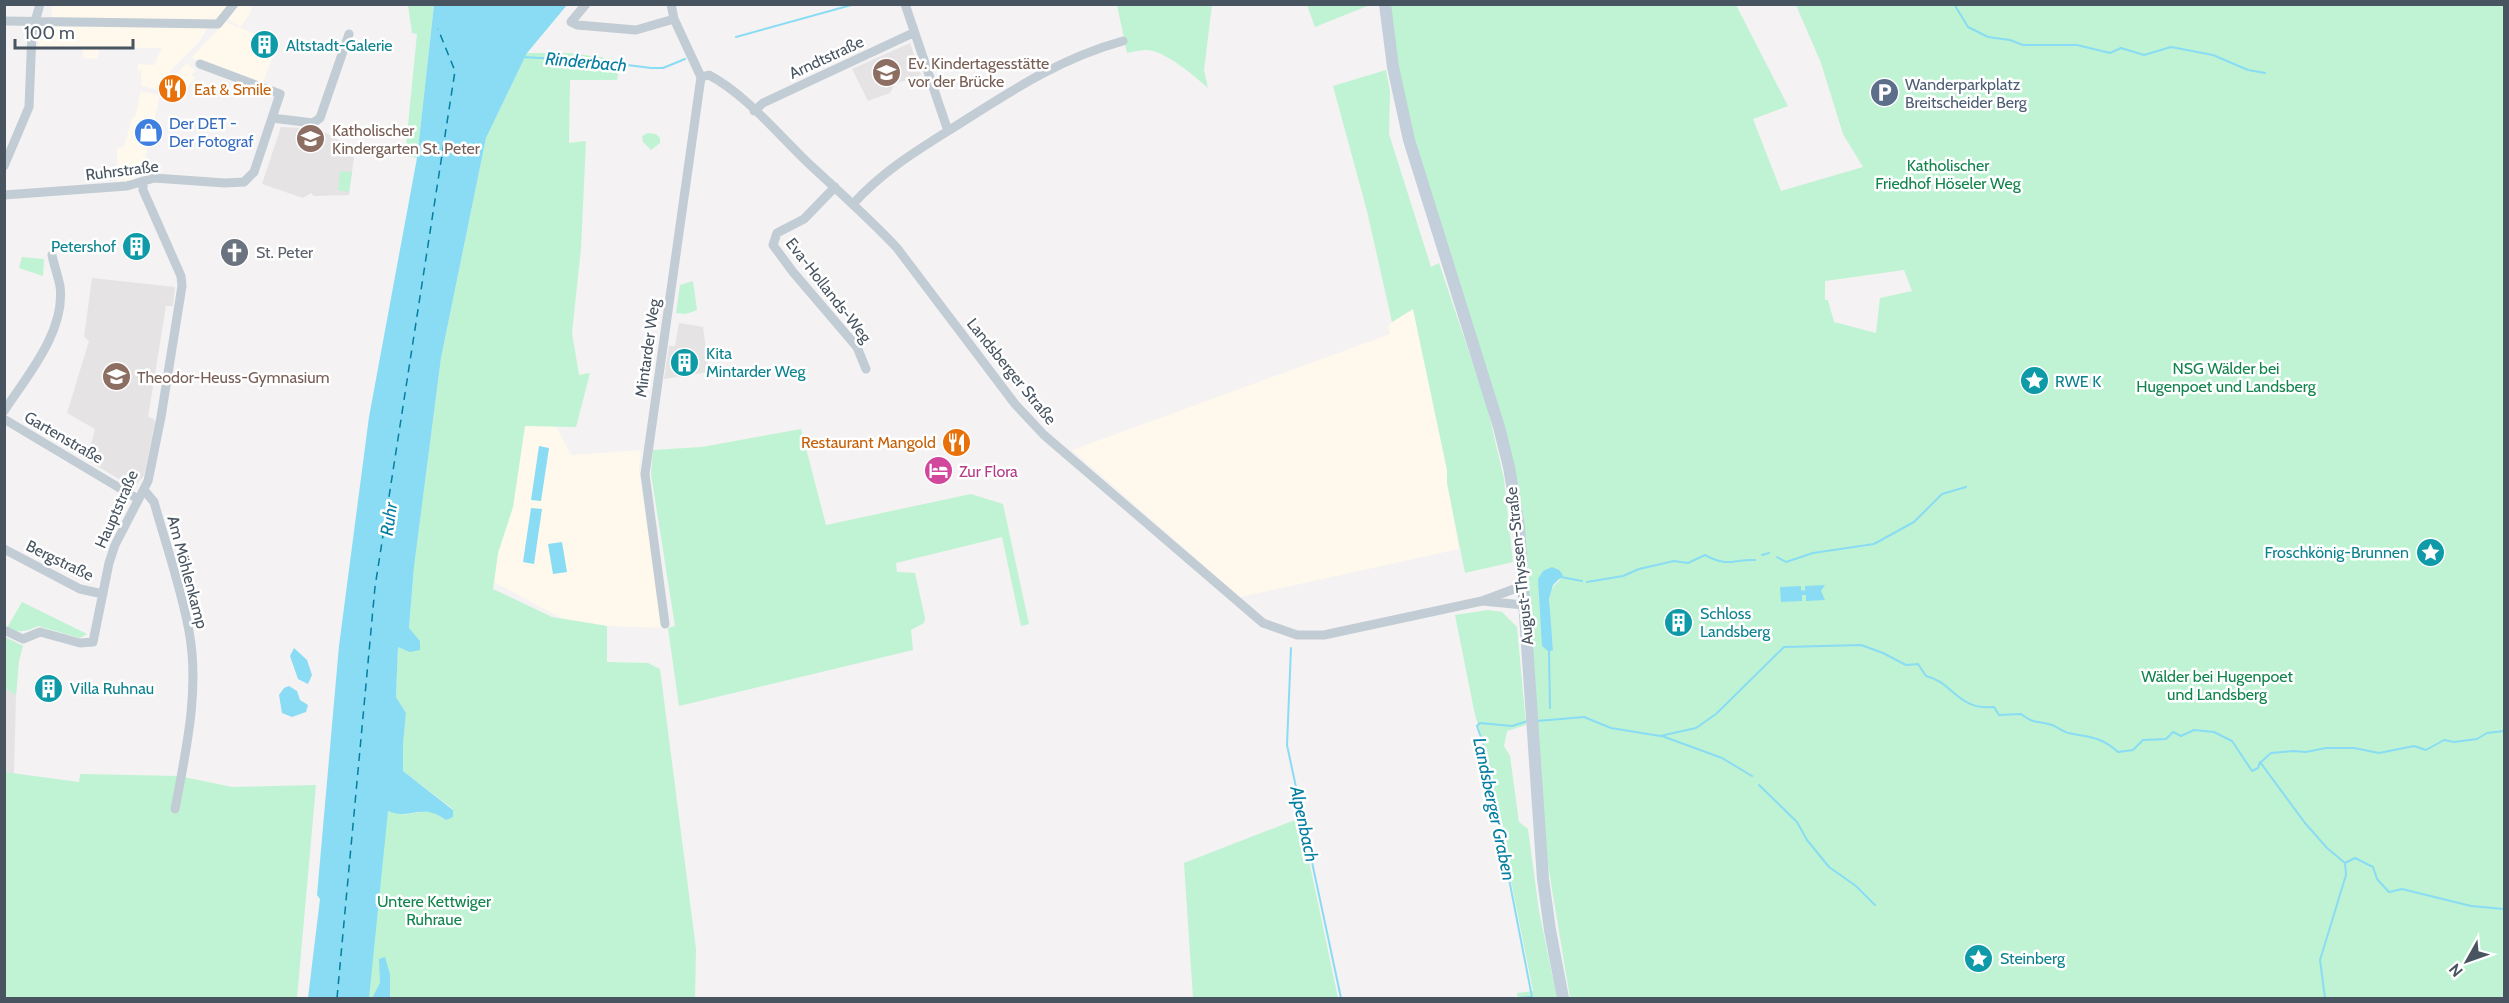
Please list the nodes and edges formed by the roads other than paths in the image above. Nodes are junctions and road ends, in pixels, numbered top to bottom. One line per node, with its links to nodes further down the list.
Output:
1 (40, 4): 9 (street)
2 (234, 4): 9 (street)
3 (586, 4): 7 (street)
4 (671, 4): 7 (street)
5 (905, 4): 10 (street)
6 (1385, 4): 30 (main road, August-Thyssen-Straße)
7 (674, 19): 14 (street)
8 (4, 21): 9 (street)
9 (35, 21): 18 (street)
10 (913, 33): 15 (street, Arndtstraße); 17 (street)
11 (349, 34): 16 (street)
12 (1123, 41): 17 (street)
13 (200, 64): 16 (street, Ruhrstraße)
14 (701, 77): 15 (street, Landsberger Straße); 34 (street, Mintarder Weg)
15 (754, 111): 20 (street, Landsberger Straße)
16 (272, 118): 19 (street, Ruhrstraße)
17 (948, 131): 22 (street)
18 (4, 166)
19 (144, 181): 21 (street, Ruhrstraße); 27 (street, Hauptstraße)
20 (835, 187): 22 (street, Landsberger Straße); 24 (street, Eva-Hollands-Weg)
21 (4, 195)
22 (854, 204): 32 (street, Landsberger Straße)
23 (52, 255): 25 (street)
24 (866, 369)
25 (4, 411)
26 (4, 419): 28 (street, Gartenstraße)
27 (144, 490): 28 (street, Hauptstraße); 36 (street, Am Möhlenkamp)
28 (138, 498): 31 (street, Hauptstraße)
29 (4, 549): 31 (street, Bergstraße)
30 (1522, 586): 32 (street, Landsberger Straße); 33 (main road, August-Thyssen-Straße)
31 (103, 594): 35 (street, Hauptstraße)
32 (1482, 601): 33 (street, Landsberger Straße)
33 (1524, 605): 37 (main road, August-Thyssen-Straße)
34 (665, 624)
35 (4, 630)
36 (175, 809)
37 (1563, 999)

